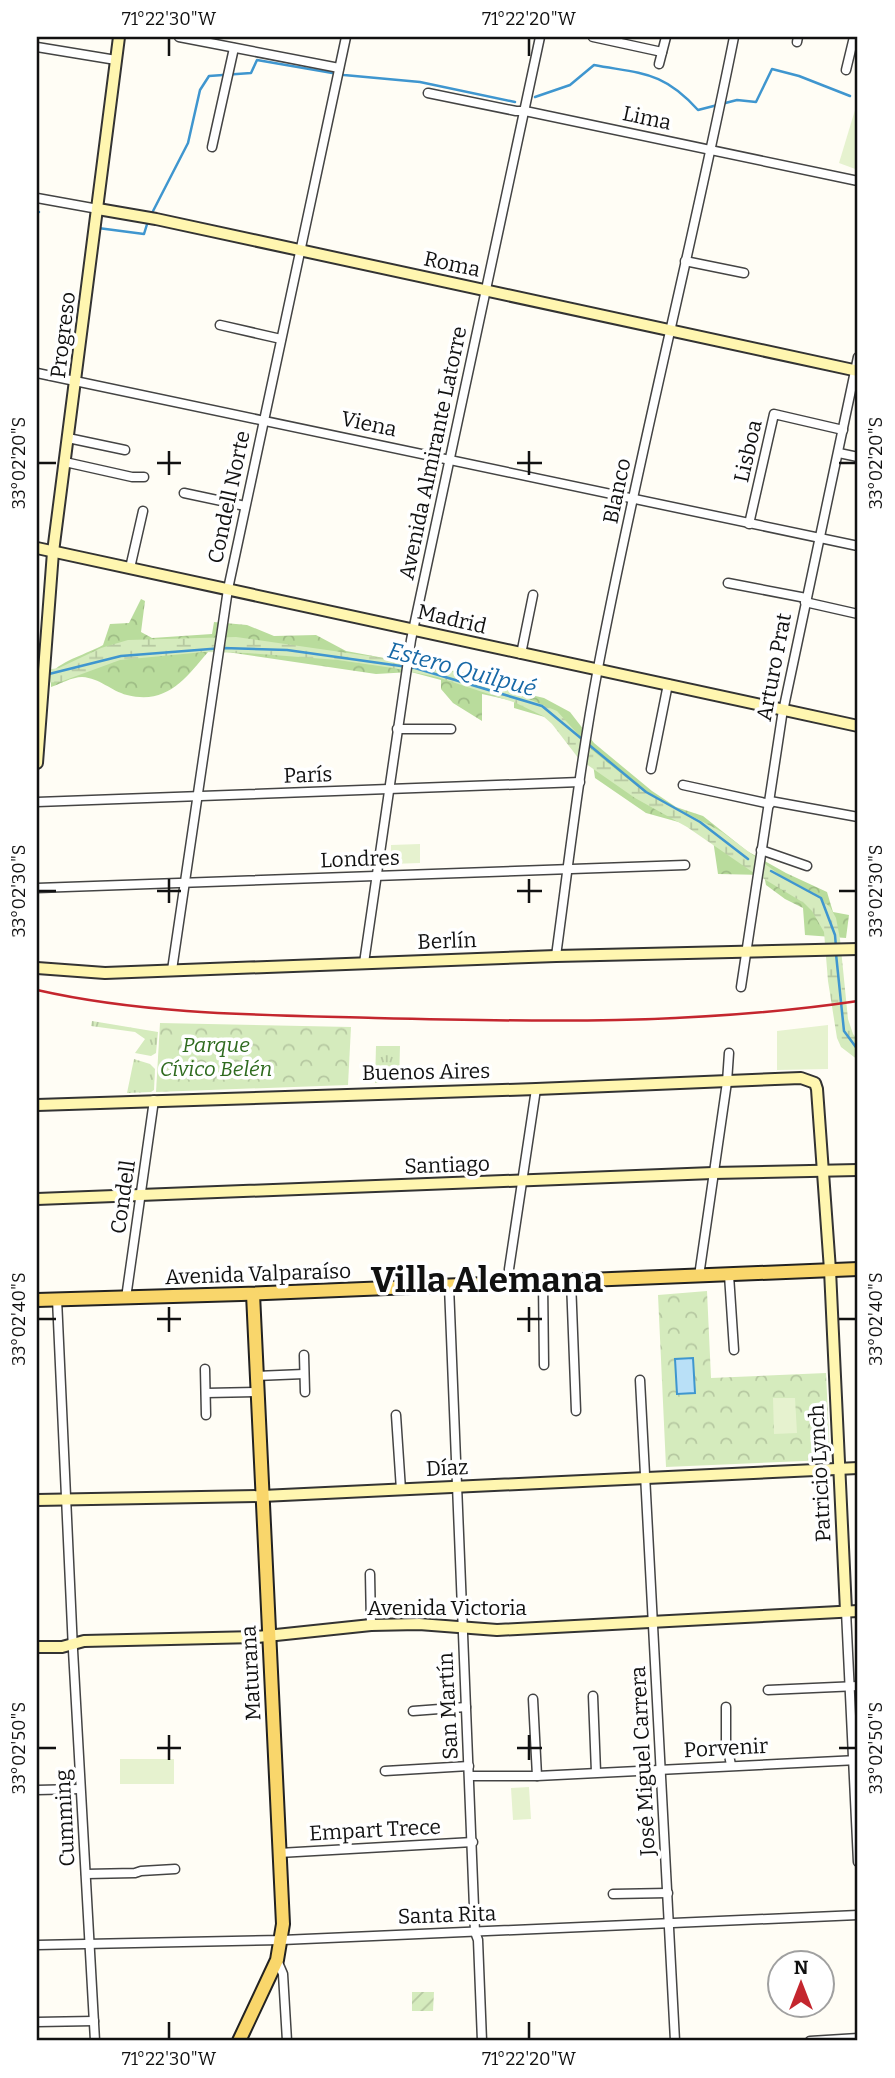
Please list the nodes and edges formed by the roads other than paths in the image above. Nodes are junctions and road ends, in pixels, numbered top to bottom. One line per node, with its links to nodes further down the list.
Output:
1 (119, 37): 12 (street, Progreso)
2 (179, 37): 10 (street)
3 (345, 37): 15 (street, Condell Norte)
4 (540, 37): 17 (street, Avenida Almirante Latorre)
5 (593, 37): 11 (street)
6 (666, 37): 11 (street)
7 (734, 37): 19 (street, Blanco)
8 (854, 37): 14 (street)
9 (37, 47): 12 (street)
10 (234, 48): 15 (street); 18 (street)
11 (662, 52): 13 (street)
12 (116, 60): 22 (street, Progreso)
13 (659, 64)
14 (846, 69)
15 (338, 73): 23 (street, Condell Norte)
16 (428, 93): 17 (street, Lima)
17 (525, 111): 19 (street, Lima); 26 (street, Avenida Almirante Latorre)
18 (212, 147)
19 (711, 149): 20 (street, Lima); 24 (street, Blanco)
20 (858, 181)
21 (37, 198): 22 (street, Roma)
22 (98, 214): 23 (street, Roma); 33 (street, Progreso)
23 (300, 251): 26 (street, Roma); 29 (street, Condell Norte)
24 (685, 261): 25 (street); 28 (street, Blanco)
25 (744, 273)
26 (486, 291): 28 (street, Roma); 40 (street, Avenida Almirante Latorre)
27 (220, 325): 29 (street)
28 (670, 331): 31 (street, Roma); 44 (street, Blanco)
29 (281, 339): 34 (street, Condell Norte)
30 (858, 357): 31 (street, Arturo Prat)
31 (857, 370): 35 (street, Arturo Prat)
32 (37, 373): 33 (street, Viena)
33 (76, 382): 34 (street, Viena); 36 (street, Progreso)
34 (264, 419): 40 (street, Viena); 45 (street, Condell Norte)
35 (843, 430): 38 (street, Arturo Prat); 47 (street, Lisboa)
36 (68, 438): 37 (street); 41 (street, Progreso)
37 (125, 450)
38 (839, 453): 39 (street); 48 (street, Arturo Prat)
39 (858, 457)
40 (450, 460): 44 (street, Viena); 58 (street, Avenida Almirante Latorre)
41 (65, 462): 42 (street); 51 (street, Progreso)
42 (144, 477)
43 (184, 493): 45 (street)
44 (633, 499): 47 (street, Viena); 60 (street, Blanco)
45 (245, 506): 54 (street, Condell Norte)
46 (143, 511): 52 (street)
47 (749, 524): 48 (street, Viena)
48 (819, 538): 49 (street, Viena); 56 (street, Arturo Prat)
49 (858, 546)
50 (37, 548): 51 (street, Madrid)
51 (53, 552): 52 (street, Madrid); 66 (street, Progreso)
52 (130, 568): 54 (street, Madrid)
53 (728, 583): 56 (street)
54 (228, 589): 58 (street, Madrid); 71 (street, Condell Norte)
55 (533, 595): 59 (street)
56 (805, 600): 57 (street); 62 (street, Arturo Prat)
57 (858, 614)
58 (413, 629): 59 (street, Madrid); 64 (street, Avenida Almirante Latorre)
59 (522, 654): 60 (street, Madrid)
60 (598, 669): 61 (street, Madrid); 68 (street, Blanco)
61 (668, 684): 62 (street, Madrid); 67 (street)
62 (783, 710): 63 (street, Madrid); 73 (street, Arturo Prat)
63 (858, 726)
64 (397, 729): 65 (street); 70 (street, Avenida Almirante Latorre)
65 (451, 729)
66 (37, 763)
67 (652, 769)
68 (580, 782): 70 (street, París); 78 (street, Blanco)
69 (683, 785): 73 (street)
70 (389, 790): 71 (street, París); 79 (street, Avenida Almirante Latorre)
71 (197, 795): 72 (street, París); 80 (street, Condell Norte)
72 (37, 802)
73 (770, 802): 74 (street); 75 (street, Arturo Prat)
74 (858, 817)
75 (761, 853): 77 (street); 83 (street, Arturo Prat)
76 (685, 865): 78 (street, Londres)
77 (807, 866)
78 (568, 869): 79 (street, Londres); 84 (street, Blanco)
79 (377, 876): 80 (street, Londres); 85 (street, Avenida Almirante Latorre)
80 (186, 884): 81 (street, Londres); 87 (street, Condell Norte)
81 (37, 888)
82 (855, 949): 83 (street, Berlín)
83 (745, 951): 84 (street, Berlín); 88 (street, Arturo Prat)
84 (556, 956): 85 (street, Berlín)
85 (364, 963): 87 (street, Berlín)
86 (37, 968): 87 (street, Berlín)
87 (172, 970)
88 (741, 987)
89 (729, 1053): 90 (street)
90 (727, 1082): 91 (street, Buenos Aires); 92 (street, Buenos Aires); 97 (street)
91 (815, 1083): 96 (street, Patricio Lynch)
92 (536, 1089): 93 (street, Buenos Aires); 98 (street)
93 (154, 1100): 94 (street, Buenos Aires); 99 (street, Condell)
94 (37, 1105)
95 (858, 1170): 96 (street, Santiago)
96 (823, 1171): 97 (street, Santiago); 102 (street, Patricio Lynch)
97 (713, 1173): 98 (street, Santiago); 104 (street)
98 (523, 1182): 99 (street, Santiago); 107 (street)
99 (141, 1197): 100 (street, Santiago); 110 (street, Condell)
100 (37, 1199)
101 (858, 1269): 102 (main road, Avenida Valparaíso)
102 (830, 1270): 103 (main road, Avenida Valparaíso); 126 (street, Patricio Lynch)
103 (729, 1275): 104 (main road, Avenida Valparaíso); 113 (street)
104 (699, 1276): 105 (main road, Avenida Valparaíso)
105 (571, 1281): 106 (main road, Avenida Valparaíso); 123 (street)
106 (542, 1282): 107 (main road, Avenida Valparaíso); 115 (street)
107 (509, 1283): 108 (main road, Avenida Valparaíso)
108 (449, 1286): 109 (main road, Avenida Valparaíso); 129 (street, San Martín)
109 (253, 1294): 110 (main road, Avenida Valparaíso); 118 (main road, Maturana)
110 (126, 1298): 111 (main road, Avenida Valparaíso)
111 (57, 1299): 112 (main road, Avenida Valparaíso); 132 (street, Cumming)
112 (37, 1300)
113 (734, 1350)
114 (304, 1354): 117 (street)
115 (544, 1365)
116 (205, 1369): 122 (street)
117 (304, 1374): 118 (street); 121 (street)
118 (256, 1376): 120 (main road, Maturana)
119 (639, 1380): 128 (street, José Miguel Carrera)
120 (256, 1392): 122 (street); 131 (main road, Maturana)
121 (305, 1392)
122 (206, 1393): 124 (street)
123 (576, 1411)
124 (206, 1415)
125 (396, 1415): 130 (street)
126 (838, 1468): 127 (street, Díaz); 128 (street, Díaz); 135 (street, Patricio Lynch)
127 (858, 1468)
128 (646, 1478): 129 (street, Díaz); 137 (street, José Miguel Carrera)
129 (457, 1486): 130 (street, Díaz); 139 (street, San Martín)
130 (401, 1490): 131 (street, Díaz)
131 (262, 1496): 132 (street, Díaz); 140 (main road, Maturana)
132 (66, 1499): 133 (street, Díaz); 141 (street, Cumming)
133 (37, 1500)
134 (370, 1574): 138 (street)
135 (846, 1611): 136 (street, Avenida Victoria); 137 (street, Avenida Victoria); 143 (street, Patricio Lynch)
136 (858, 1611)
137 (653, 1621): 139 (street, Avenida Victoria); 153 (street, José Miguel Carrera)
138 (371, 1625): 139 (street, Avenida Victoria); 140 (street, Avenida Victoria)
139 (462, 1627): 147 (street, San Martín)
140 (268, 1636): 141 (street, Avenida Victoria); 161 (main road, Maturana)
141 (72, 1644): 142 (street, Avenida Victoria); 159 (street, Cumming)
142 (37, 1647)
143 (854, 1686): 144 (street); 150 (street, Patricio Lynch)
144 (768, 1690)
145 (593, 1696): 155 (street)
146 (533, 1699): 157 (street)
147 (466, 1707): 149 (street); 152 (street, San Martín)
148 (726, 1707): 151 (street)
149 (413, 1710)
150 (855, 1760): 151 (street, Porvenir); 162 (street, Patricio Lynch)
151 (731, 1765): 153 (street, Porvenir)
152 (469, 1766): 154 (street); 156 (street, San Martín)
153 (661, 1769): 155 (street, Porvenir); 165 (street, José Miguel Carrera)
154 (385, 1771)
155 (596, 1772): 157 (street, Porvenir)
156 (470, 1776): 157 (street, Porvenir); 160 (street, San Martín)
157 (537, 1776)
158 (37, 1790): 159 (street)
159 (80, 1790): 164 (street, Cumming)
160 (473, 1842): 161 (street, Empart Trece); 169 (street, San Martín)
161 (279, 1853): 170 (main road, Maturana)
162 (858, 1862)
163 (175, 1870): 164 (street)
164 (86, 1874): 171 (street, Cumming)
165 (668, 1893): 166 (street); 168 (street, José Miguel Carrera)
166 (613, 1894)
167 (858, 1915): 168 (street, Santa Rita)
168 (670, 1923): 169 (street, Santa Rita); 181 (street, José Miguel Carrera)
169 (475, 1932): 170 (street, Santa Rita); 180 (street, San Martín)
170 (282, 1940): 171 (street, Santa Rita); 173 (main road, Maturana)
171 (90, 1944): 172 (street, Santa Rita); 174 (street, Cumming)
172 (37, 1945)
173 (277, 1960): 178 (main road, Maturana); 179 (street)
174 (94, 2021): 175 (street); 177 (street, Cumming)
175 (37, 2022)
176 (858, 2038): 182 (street)
177 (94, 2041)
178 (239, 2041)
179 (287, 2041)
180 (482, 2041)
181 (675, 2041)
182 (810, 2041)

